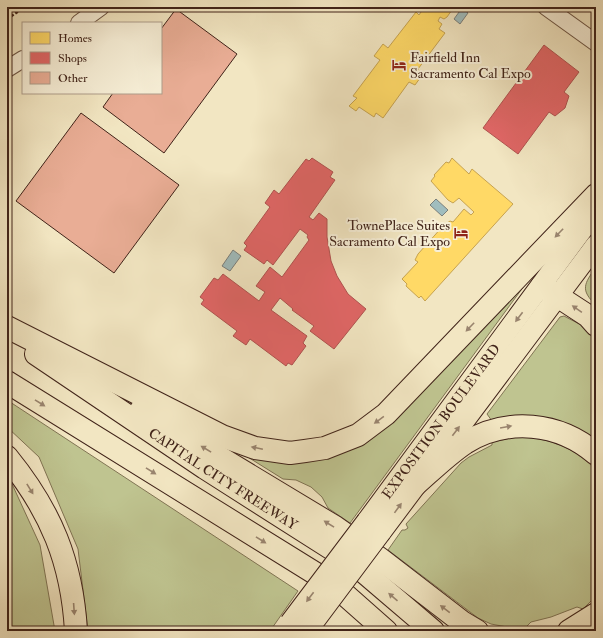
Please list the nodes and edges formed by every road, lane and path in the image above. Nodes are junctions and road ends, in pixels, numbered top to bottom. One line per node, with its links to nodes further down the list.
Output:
1 (25, 7): 4 (path)
2 (101, 7): 5 (street)
3 (546, 7): 6 (street)
4 (7, 19)
5 (80, 22)
6 (596, 43)
7 (22, 60): 8 (street)
8 (7, 69)
9 (596, 195): 14 (highway, one-way to 14)
10 (596, 211): 12 (main road, EXPOSITION BOULEVARD)
11 (596, 244): 12 (main road, EXPOSITION BOULEVARD)
12 (550, 291): 13 (highway, one-way to 12); 19 (main road, EXPOSITION BOULEVARD, one-way to 12); 20 (main road, EXPOSITION BOULEVARD, one-way to 20)
13 (596, 324)
14 (7, 327)
15 (7, 334): 27 (highway, CAPITAL CITY FREEWAY, one-way to 15); 28 (highway, one-way to 15)
16 (7, 382): 21 (highway, one-way to 21)
17 (596, 454): 19 (highway, one-way to 17)
18 (7, 457): 24 (highway, one-way to 24)
19 (415, 485): 20 (main road, EXPOSITION BOULEVARD, one-way to 19)
20 (374, 526): 23 (main road, EXPOSITION BOULEVARD, bridge)
21 (345, 594): 25 (highway); 26 (highway)
22 (596, 614): 29 (highway)
23 (294, 628)
24 (76, 631)
25 (377, 631)
26 (386, 631)
27 (433, 631)
28 (477, 631)
29 (569, 631)

